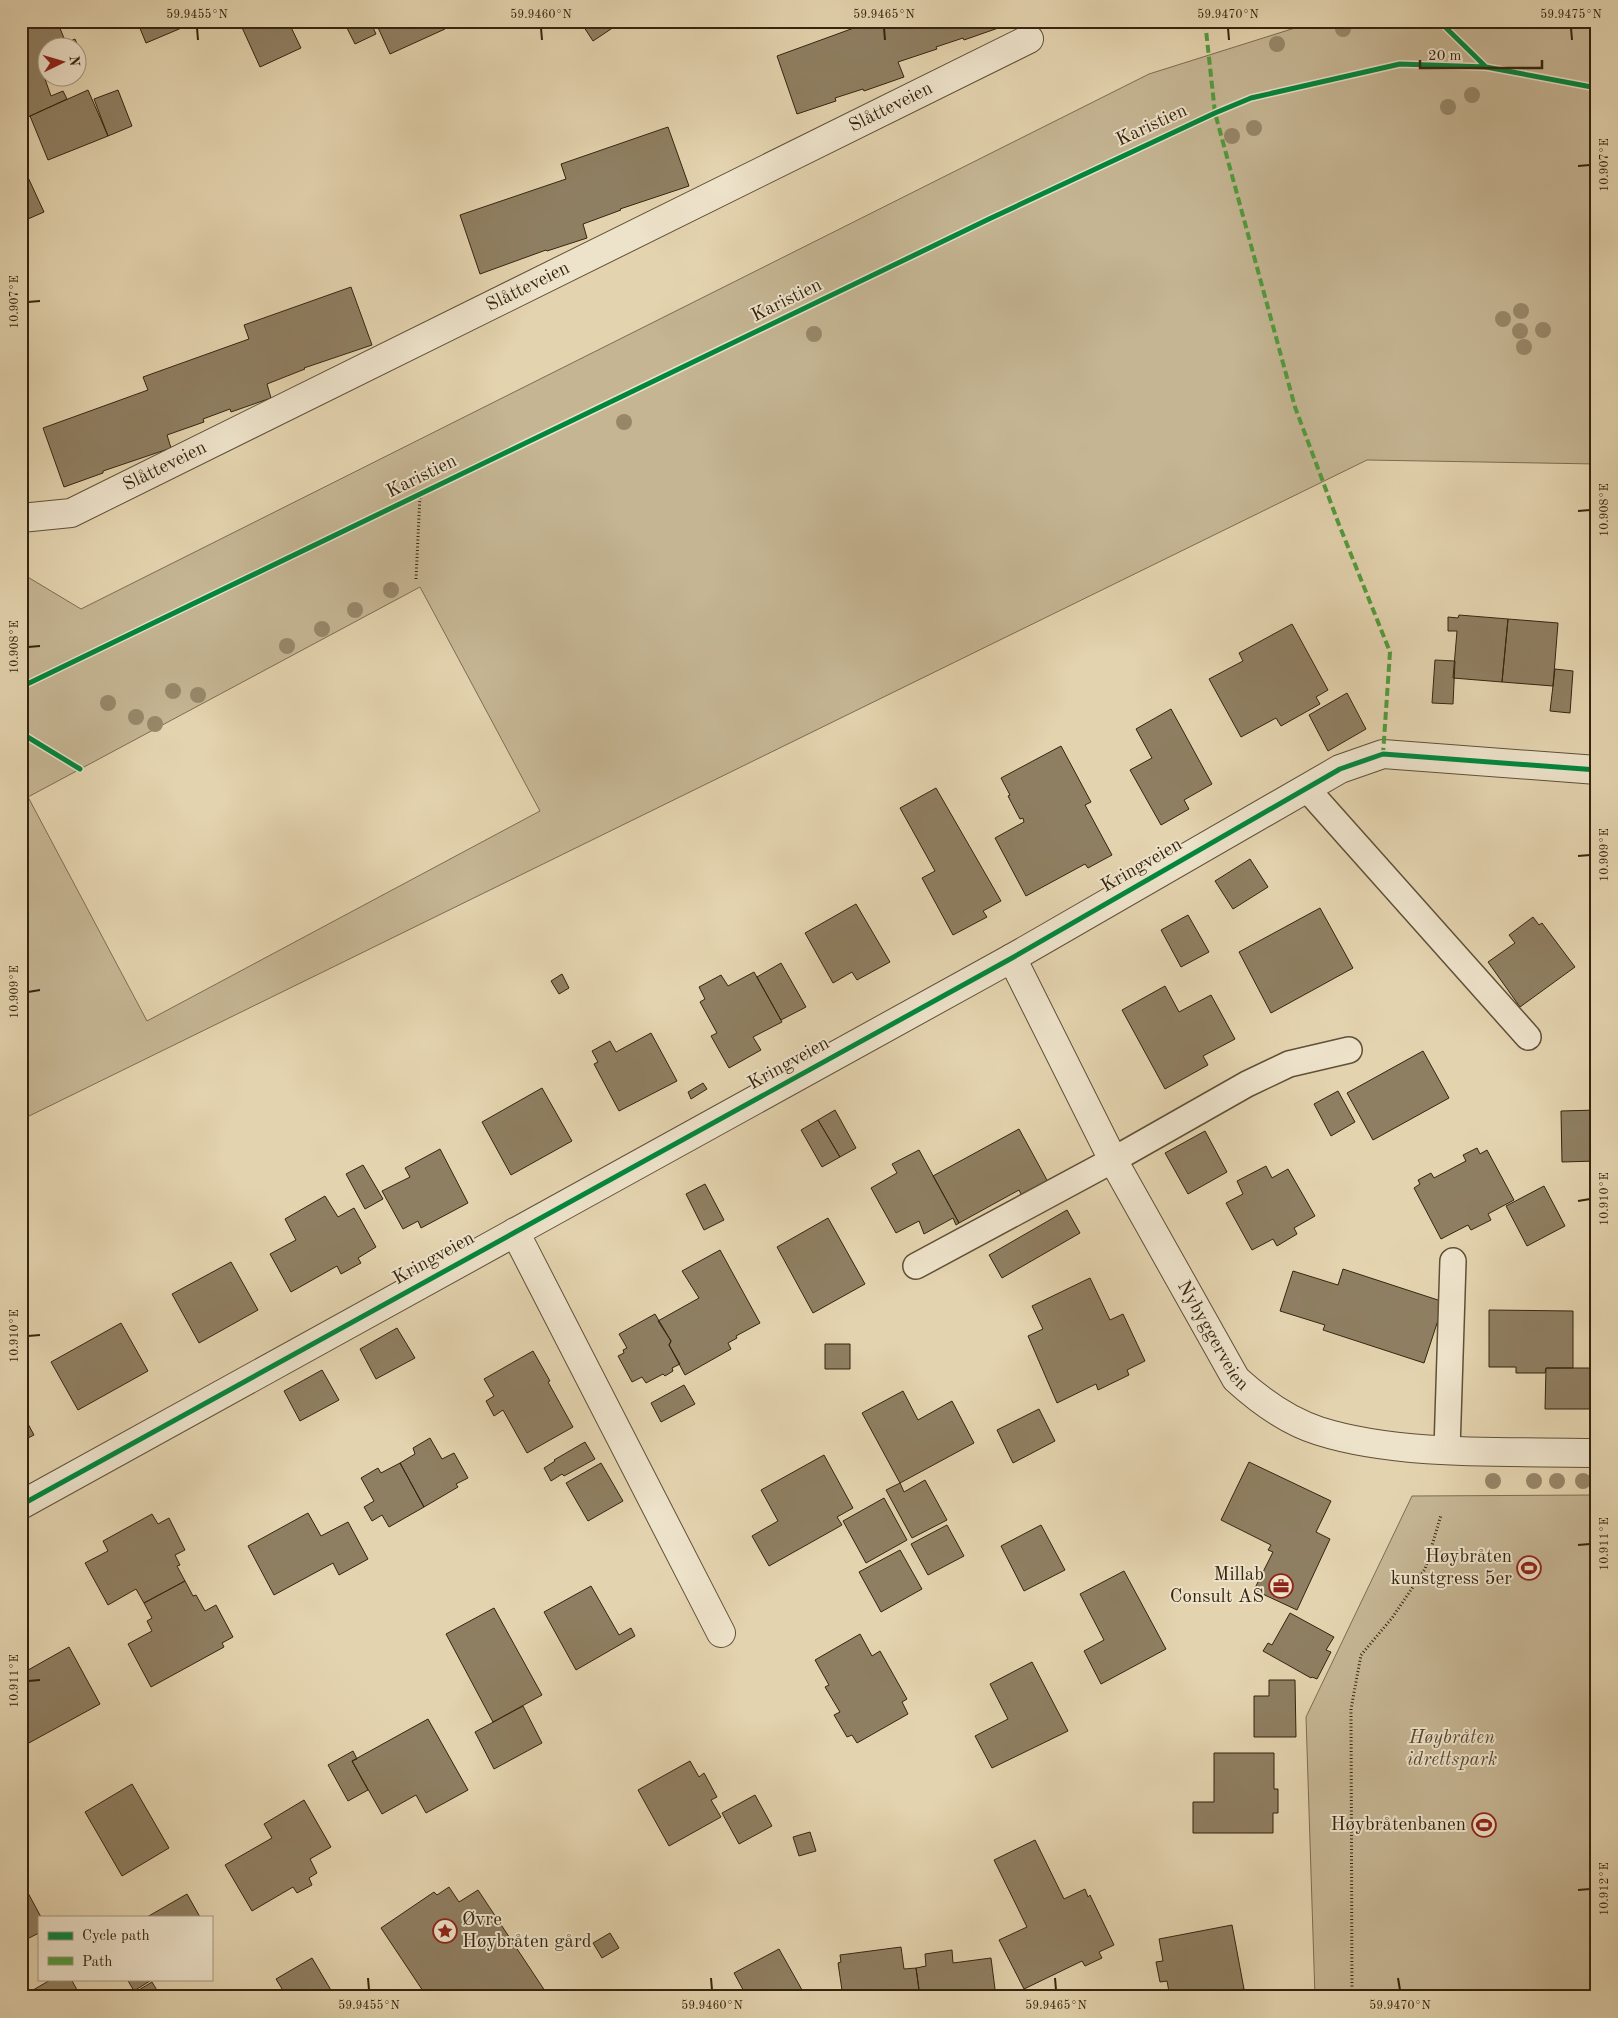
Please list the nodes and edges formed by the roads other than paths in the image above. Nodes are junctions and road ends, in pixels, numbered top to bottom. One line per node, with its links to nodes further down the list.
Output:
1 (1029, 39): 2 (street, Slåtteveien)
2 (21, 518)
3 (1597, 770): 4 (street, Kringveien)
4 (1307, 789): 5 (street, Kringveien); 6 (lane)
5 (1012, 958): 8 (street, Nybyggerveien); 9 (street, Kringveien)
6 (1528, 1037)
7 (1349, 1050): 8 (lane)
8 (1112, 1160): 11 (lane); 12 (street, Nybyggerveien)
9 (515, 1232): 14 (street, Kringveien); 15 (street)
10 (1453, 1262): 12 (lane)
11 (916, 1266)
12 (1447, 1450): 13 (street, Nybyggerveien)
13 (1597, 1453)
14 (21, 1505)
15 (721, 1633)

